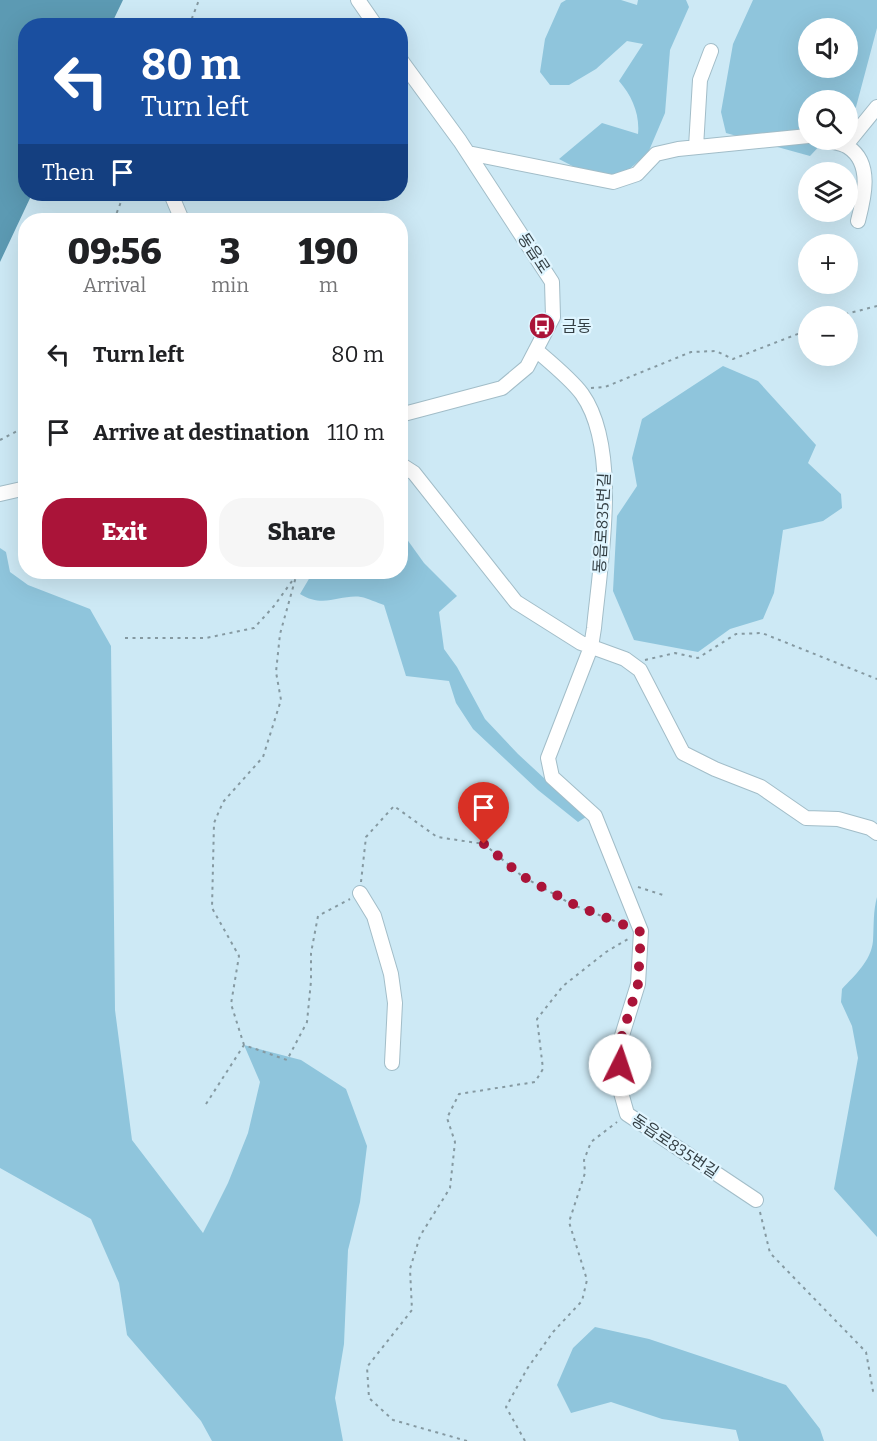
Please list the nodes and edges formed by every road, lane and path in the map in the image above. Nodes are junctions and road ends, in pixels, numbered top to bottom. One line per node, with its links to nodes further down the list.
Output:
1 (199, 0): 3 (path)
2 (358, 0): 4 (street)
3 (192, 18)
4 (370, 18)
5 (711, 51): 10 (street)
6 (408, 70): 12 (street, 동읍로)
7 (877, 107): 8 (street)
8 (858, 130)
9 (798, 137): 10 (street)
10 (696, 147): 12 (street)
11 (852, 150): 13 (street)
12 (468, 153): 18 (street, 동읍로)
13 (871, 194): 14 (street)
14 (858, 221)
15 (877, 306): 16 (path)
16 (858, 311)
17 (798, 334): 19 (path)
18 (536, 350): 19 (street, 동읍로835번길); 20 (street, 동읍로)
19 (576, 389): 29 (street, 동읍로835번길)
20 (408, 413)
21 (18, 431): 22 (path)
22 (0, 440)
23 (408, 469): 29 (street)
24 (18, 490): 25 (street)
25 (0, 495)
26 (293, 579): 28 (path)
27 (296, 579): 37 (path)
28 (126, 638)
29 (591, 647): 30 (street); 33 (street, 동읍로835번길)
30 (631, 663): 31 (path); 32 (street)
31 (877, 679)
32 (877, 832)
33 (622, 883): 35 (path); 36 (street, 동읍로835번길)
34 (360, 893): 36 (path); 37 (path); 38 (street)
35 (666, 896)
36 (641, 932): 40 (street, 동읍로835번길); 43 (path)
37 (244, 1045): 39 (path)
38 (392, 1063)
39 (206, 1104)
40 (627, 1114): 41 (street, 동읍로835번길); 44 (path)
41 (756, 1200): 42 (path)
42 (877, 1394)
43 (467, 1441)
44 (525, 1441)

